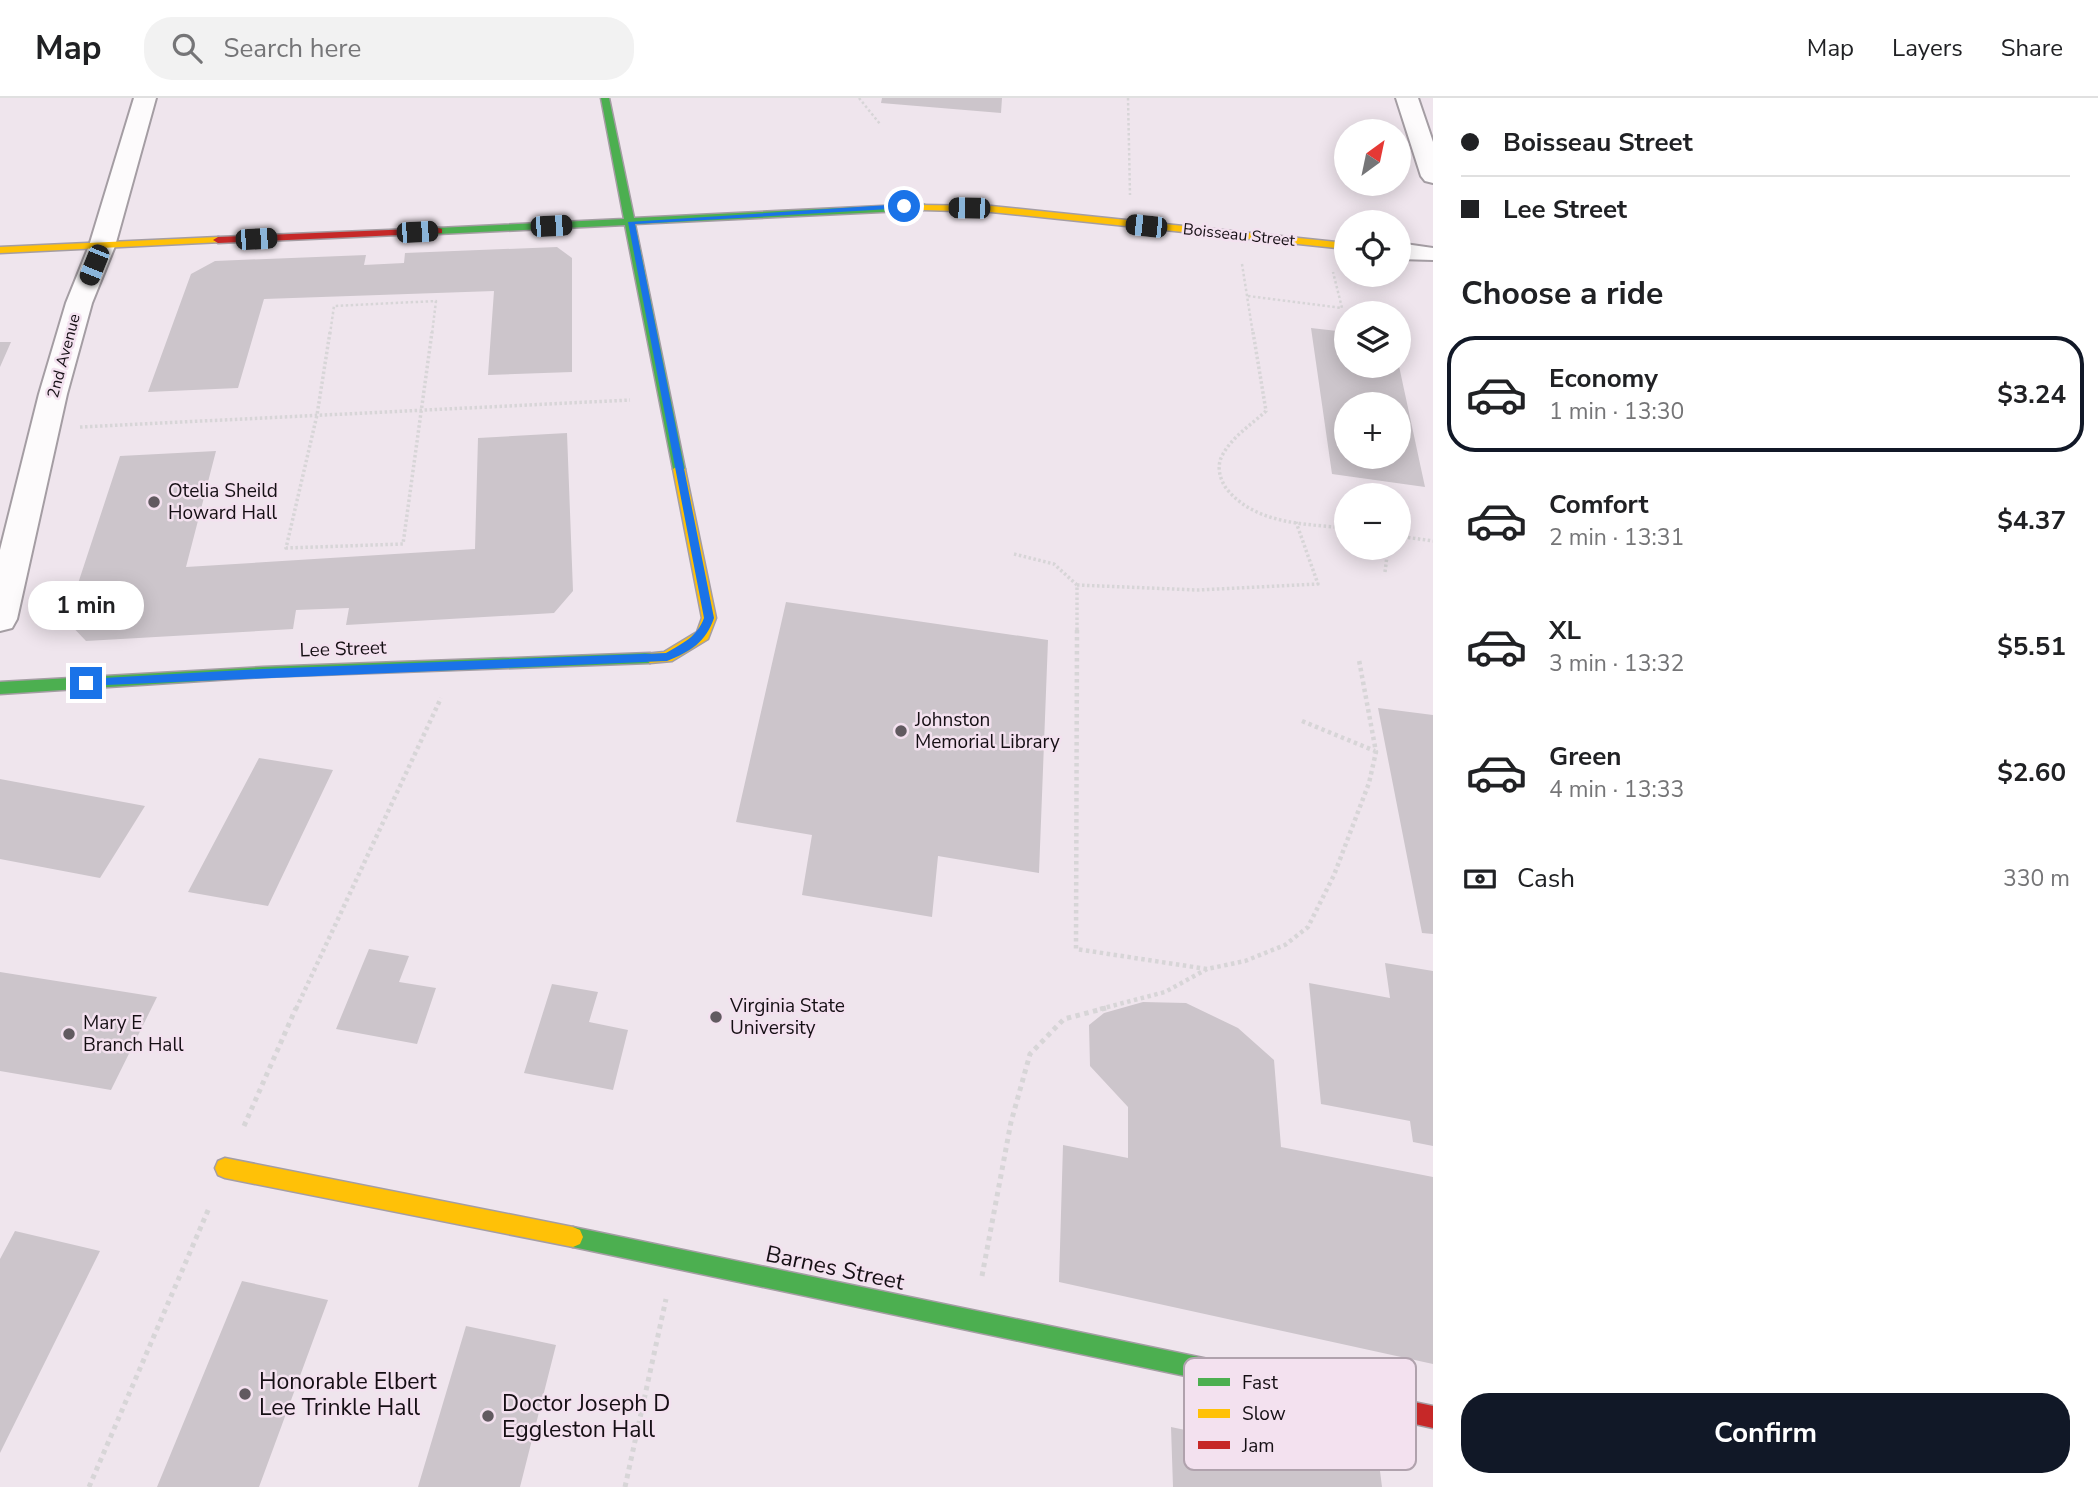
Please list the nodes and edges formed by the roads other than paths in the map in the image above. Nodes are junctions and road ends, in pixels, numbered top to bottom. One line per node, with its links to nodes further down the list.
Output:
1 (145, 98): 7 (street, 2nd Avenue)
2 (605, 98): 5 (street)
3 (1407, 98): 4 (street)
4 (1433, 176)
5 (631, 222): 6 (street, Boisseau Street); 7 (street, Boisseau Street); 12 (street, Lee Street)
6 (1334, 245)
7 (102, 246): 8 (street, Boisseau Street); 11 (street, 2nd Avenue)
8 (0, 250)
9 (1411, 252): 10 (street)
10 (1431, 253)
11 (0, 619)
12 (0, 688)
13 (225, 1168): 14 (street, Barnes Street)
14 (1184, 1365)

